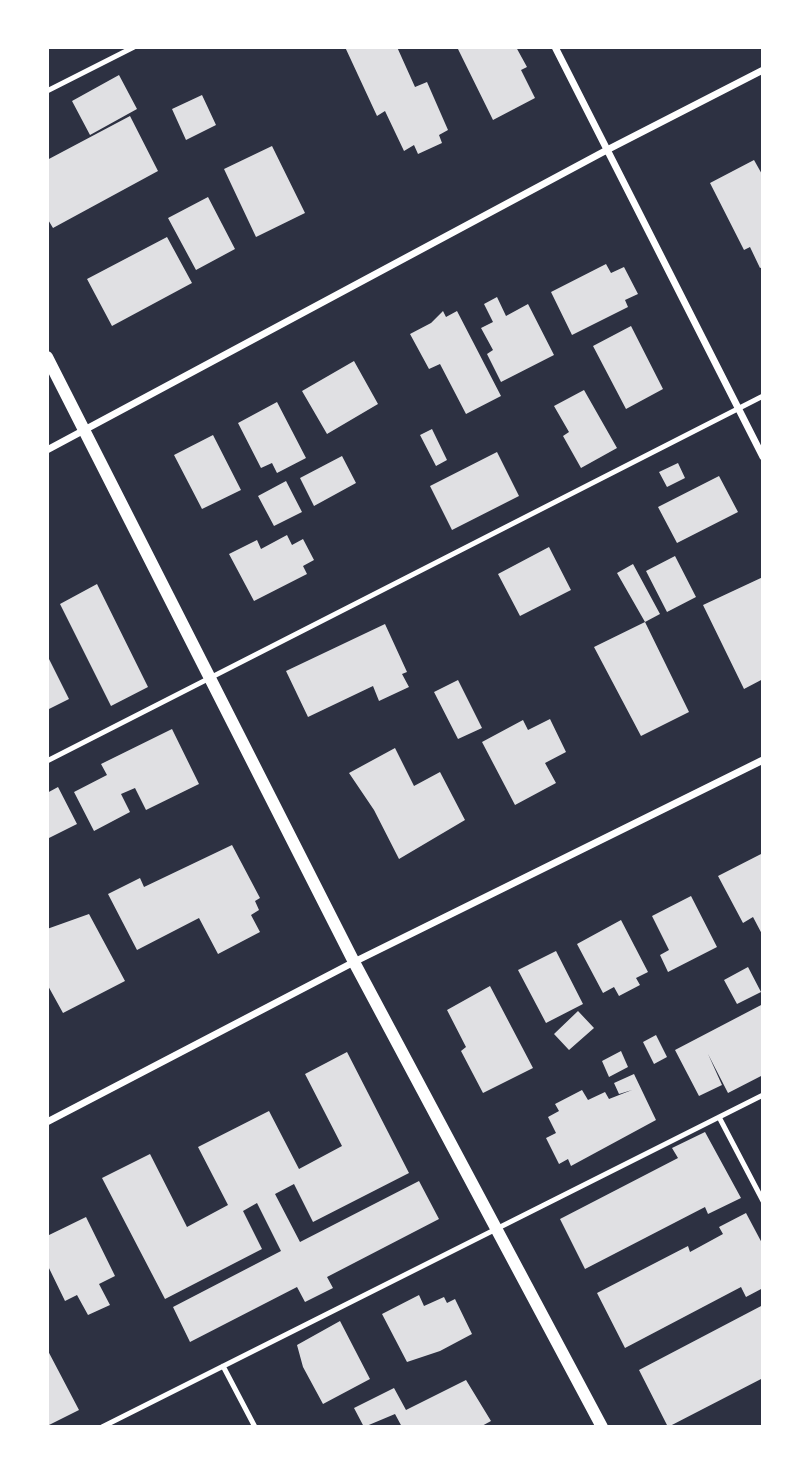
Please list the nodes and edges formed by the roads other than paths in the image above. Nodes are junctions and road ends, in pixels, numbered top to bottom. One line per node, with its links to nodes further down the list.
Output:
1 (134, 47): 4 (lane)
2 (555, 47): 5 (street)
3 (763, 70): 5 (street)
4 (47, 91)
5 (606, 151): 8 (street); 9 (street)
6 (47, 357): 9 (street)
7 (763, 396): 8 (lane)
8 (738, 408): 11 (street); 12 (lane)
9 (85, 432): 10 (street); 12 (street)
10 (47, 450)
11 (763, 457)
12 (209, 678): 14 (lane); 15 (street)
13 (763, 760): 15 (street)
14 (47, 761)
15 (354, 962): 18 (street); 20 (street)
16 (763, 1095): 17 (lane)
17 (719, 1117): 19 (lane); 20 (lane)
18 (47, 1122)
19 (763, 1201)
20 (496, 1229): 21 (lane); 24 (street)
21 (223, 1366): 22 (lane); 23 (lane)
22 (102, 1427)
23 (254, 1427)
24 (602, 1427)

